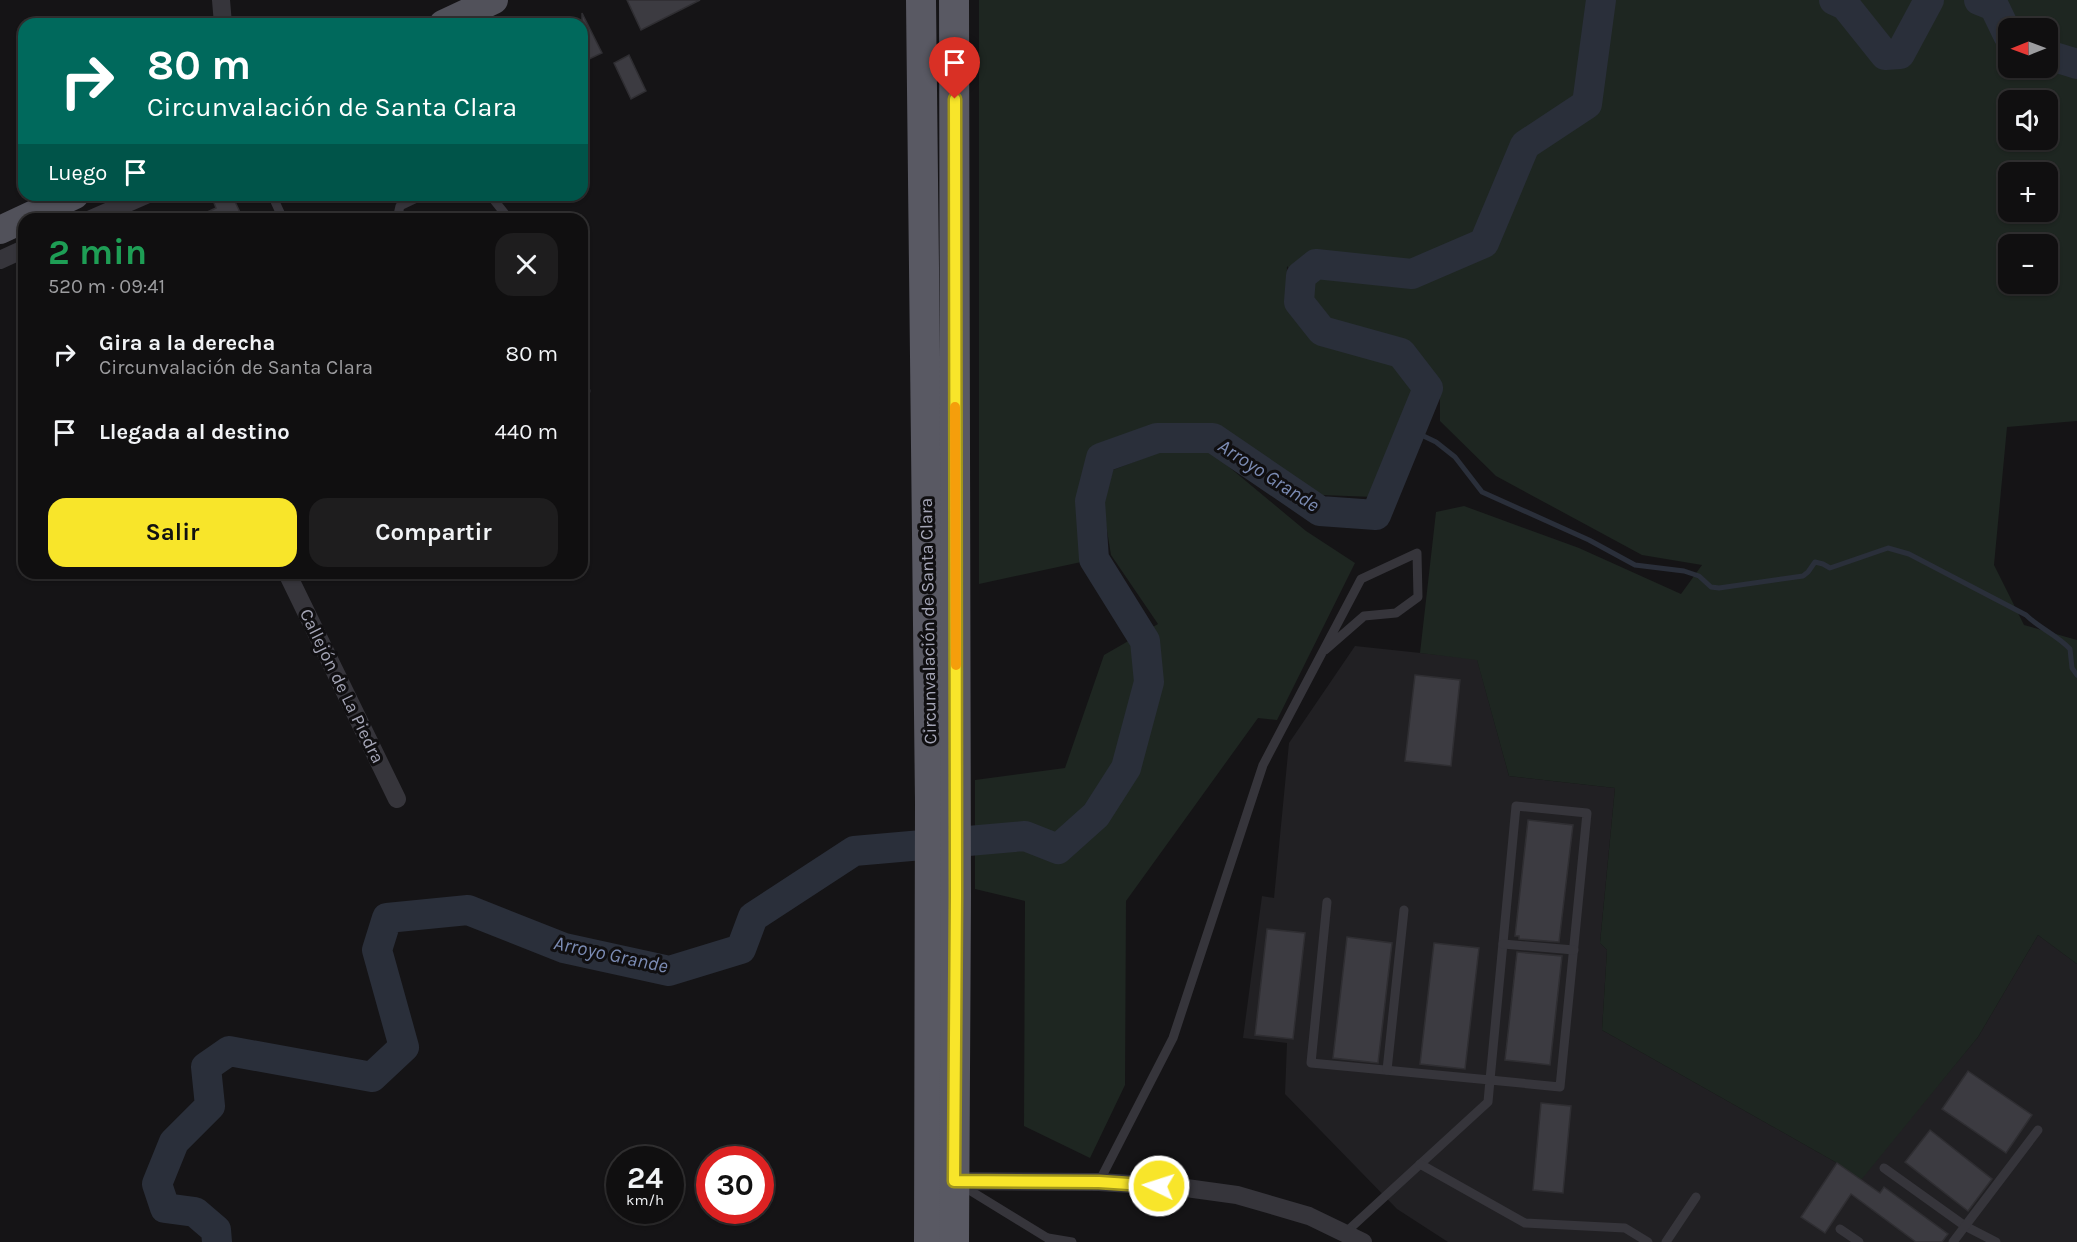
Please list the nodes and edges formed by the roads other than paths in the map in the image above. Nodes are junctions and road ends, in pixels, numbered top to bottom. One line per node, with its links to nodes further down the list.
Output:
1 (221, 0): 5 (street)
2 (494, 0): 6 (main road)
3 (921, 0): 22 (highway, Circunvalación de Santa Clara)
4 (954, 0): 22 (highway, Circunvalación de Santa Clara)
5 (222, 18)
6 (456, 18)
7 (62, 201): 11 (main road)
8 (136, 201): 12 (street)
9 (410, 201): 13 (lane)
10 (495, 201): 14 (lane)
11 (36, 213)
12 (115, 213)
13 (398, 213)
14 (504, 213)
15 (18, 222): 16 (main road)
16 (0, 230)
17 (18, 252): 18 (street)
18 (0, 260)
19 (290, 579): 21 (street, Callejón de La Piedra)
20 (1325, 650): 20 (lane); 33 (lane)
21 (397, 799)
22 (943, 800): 32 (highway, Circunvalación de Santa Clara)
23 (1327, 902): 27 (lane)
24 (1404, 910): 27 (lane)
25 (1503, 944): 26 (lane); 26 (lane); 28 (lane)
26 (1574, 950): 28 (lane)
27 (1387, 1070): 28 (lane)
28 (1490, 1080): 30 (lane)
29 (2038, 1130): 35 (lane)
30 (1420, 1164): 37 (lane); 43 (lane)
31 (1884, 1168): 35 (lane)
32 (941, 1181): 33 (street); 38 (lane); 39 (highway, Circunvalación de Santa Clara); 40 (highway, Circunvalación de Santa Clara)
33 (1099, 1182): 37 (street)
34 (1696, 1197): 44 (lane)
35 (1965, 1226): 46 (lane); 47 (lane)
36 (1840, 1228): 45 (lane)
37 (1345, 1233): 42 (street)
38 (1051, 1240): 41 (lane)
39 (929, 1242)
40 (954, 1242)
41 (1072, 1242)
42 (1363, 1242)
43 (1648, 1242)
44 (1666, 1242)
45 (1859, 1242)
46 (1953, 1242)
47 (1996, 1242)

